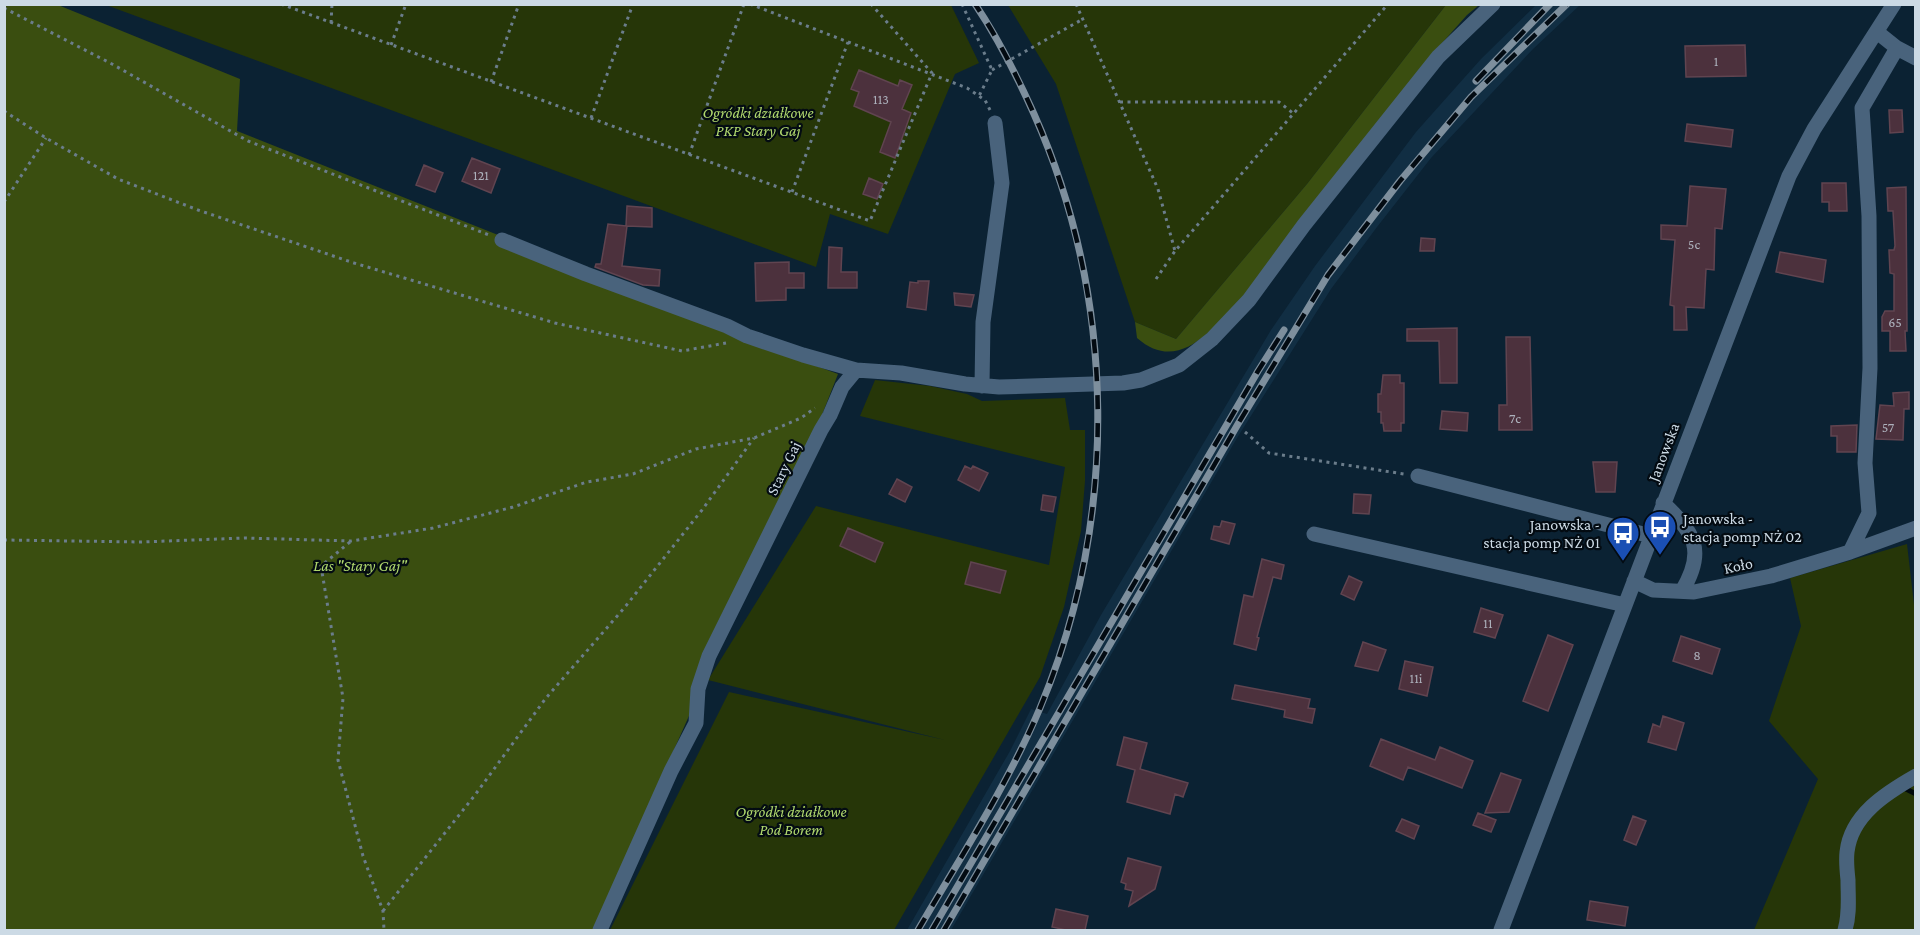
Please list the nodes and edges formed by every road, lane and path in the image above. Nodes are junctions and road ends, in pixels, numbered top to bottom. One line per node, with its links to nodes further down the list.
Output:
1 (281, 4): 16 (path)
2 (332, 4): 16 (path)
3 (406, 4): 19 (path)
4 (519, 4): 24 (path)
5 (633, 4): 29 (path)
6 (744, 4): 32 (path)
7 (750, 4): 18 (path)
8 (871, 4): 23 (path)
9 (962, 4): 22 (path)
10 (1076, 4): 15 (path)
11 (1388, 4): 28 (path)
12 (1493, 4): 40 (street)
13 (1894, 4): 17 (street, Janowska)
14 (4, 8): 35 (path)
15 (1083, 19): 22 (path); 26 (path)
16 (331, 23): 19 (path)
17 (1877, 32): 20 (street); 45 (street, Janowska)
18 (848, 42): 23 (path); 33 (path)
19 (391, 45): 24 (path)
20 (1897, 48): 21 (street); 51 (street)
21 (1916, 58)
22 (992, 70): 25 (path)
23 (932, 73): 25 (path); 33 (path)
24 (491, 82): 29 (path)
25 (979, 96): 30 (path)
26 (1120, 102): 28 (path); 36 (path)
27 (4, 111): 31 (path)
28 (1294, 114): 36 (path)
29 (591, 118): 32 (path)
30 (995, 123): 40 (street)
31 (46, 138): 34 (path); 38 (path)
32 (689, 155): 33 (path)
33 (792, 192)
34 (4, 202)
35 (502, 240): 38 (street)
36 (1175, 251): 37 (path)
37 (1156, 279)
38 (747, 336): 39 (street)
39 (856, 370): 40 (street); 58 (street, Stary Gaj)
40 (982, 386)
41 (818, 406): 43 (path)
42 (1245, 432): 44 (path)
43 (754, 438): 50 (path); 56 (path)
44 (1418, 476): 48 (street)
45 (1663, 503): 48 (street, Janowska); 53 (street)
46 (1916, 528): 51 (street, Koło)
47 (1314, 534): 54 (street)
48 (1650, 536): 52 (street, Janowska)
49 (4, 540): 50 (path)
50 (351, 541): 56 (path)
51 (1850, 552): 53 (street, Koło)
52 (1634, 581): 53 (street, Koło); 54 (street, Janowska)
53 (1682, 591)
54 (1624, 605): 59 (street, Janowska)
55 (1916, 776): 60 (street)
56 (383, 911): 57 (path)
57 (384, 930)
58 (600, 930)
59 (1501, 930)
60 (1845, 930)

